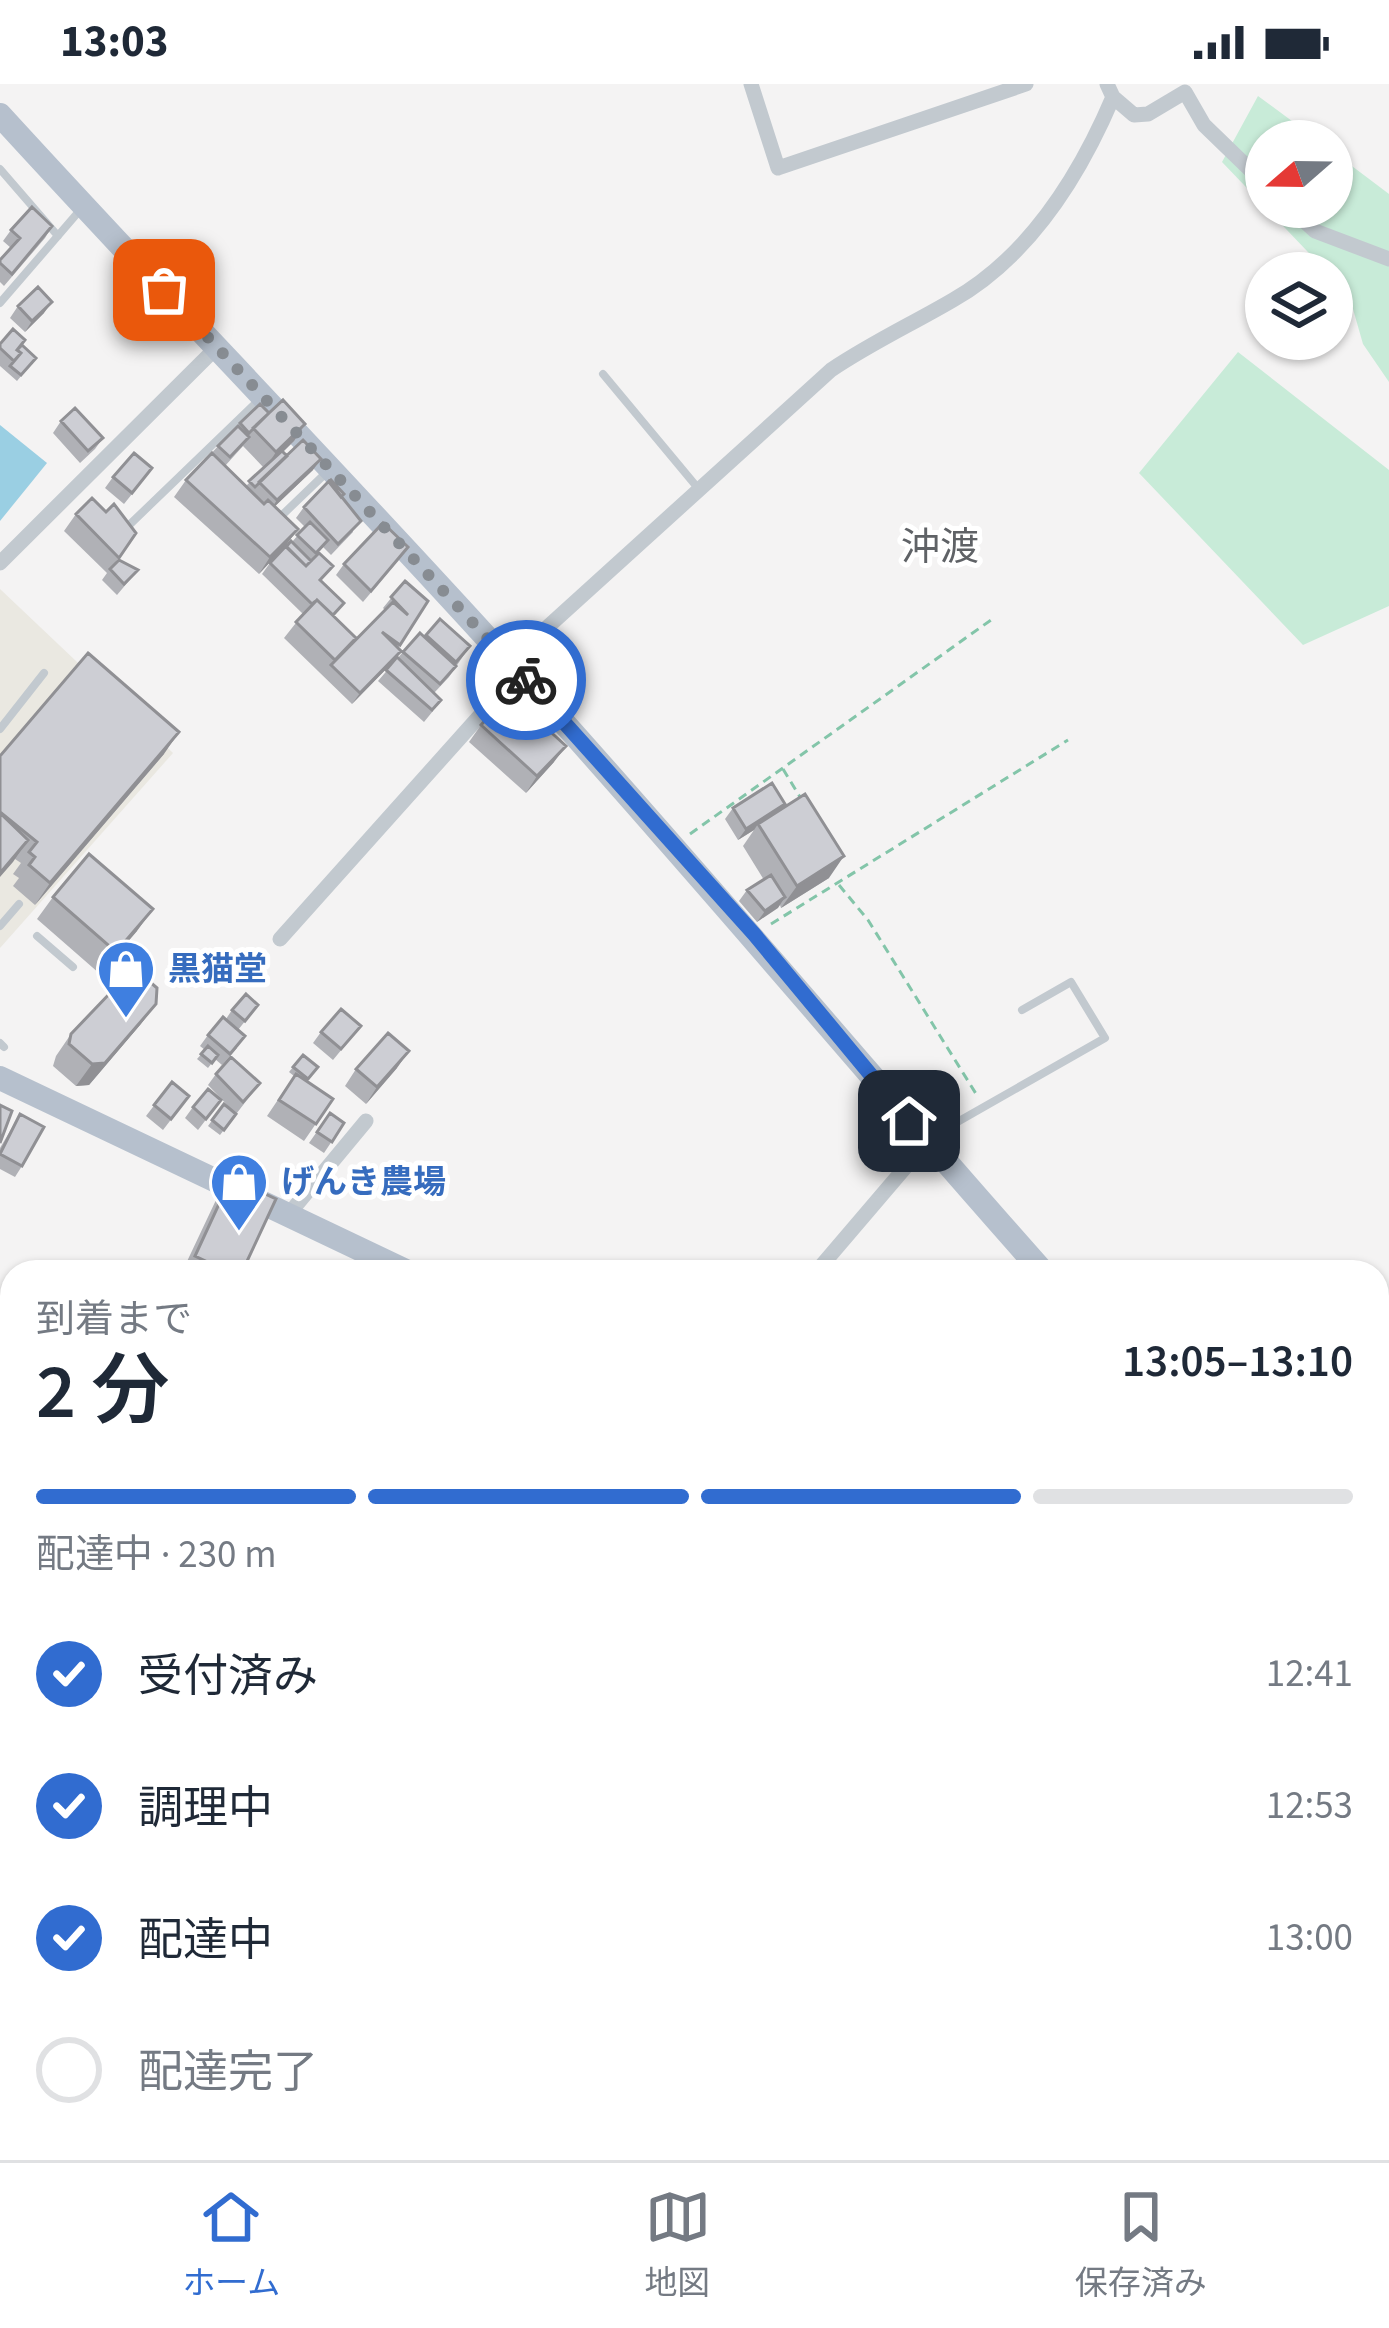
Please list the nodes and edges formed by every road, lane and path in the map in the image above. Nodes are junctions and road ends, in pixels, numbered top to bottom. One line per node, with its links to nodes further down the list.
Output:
1 (751, 84): 2 (street)
2 (1026, 84)
3 (1110, 91): 5 (street); 16 (street)
4 (0, 115): 7 (main road)
5 (1245, 164)
6 (0, 170): 9 (lane)
7 (84, 206): 9 (lane); 12 (main road)
8 (1312, 228): 10 (street)
9 (58, 236): 11 (lane)
10 (1389, 259)
11 (0, 303)
12 (218, 346): 14 (main road); 19 (street)
13 (603, 374): 16 (lane)
14 (263, 396): 15 (main road); 18 (lane)
15 (329, 470): 17 (lane); 21 (main road)
16 (697, 487): 21 (street)
17 (272, 524)
18 (124, 530)
19 (0, 563)
20 (991, 620): 25 (path)
21 (514, 667): 27 (main road); 33 (street)
22 (44, 673): 23 (lane)
23 (0, 729)
24 (1068, 740): 28 (path)
25 (782, 768): 26 (path); 27 (path)
26 (804, 804)
27 (674, 846): 31 (main road)
28 (838, 884): 31 (path); 37 (path)
29 (19, 904): 30 (lane)
30 (0, 926)
31 (754, 934): 39 (main road)
32 (38, 936): 34 (lane)
33 (280, 939)
34 (73, 968)
35 (1022, 1010): 37 (lane)
36 (0, 1078): 40 (main road)
37 (983, 1105): 39 (lane)
38 (366, 1121): 40 (street)
39 (927, 1142): 42 (street); 43 (main road)
40 (288, 1215): 41 (main road)
41 (382, 1260)
42 (826, 1260)
43 (1031, 1260)

